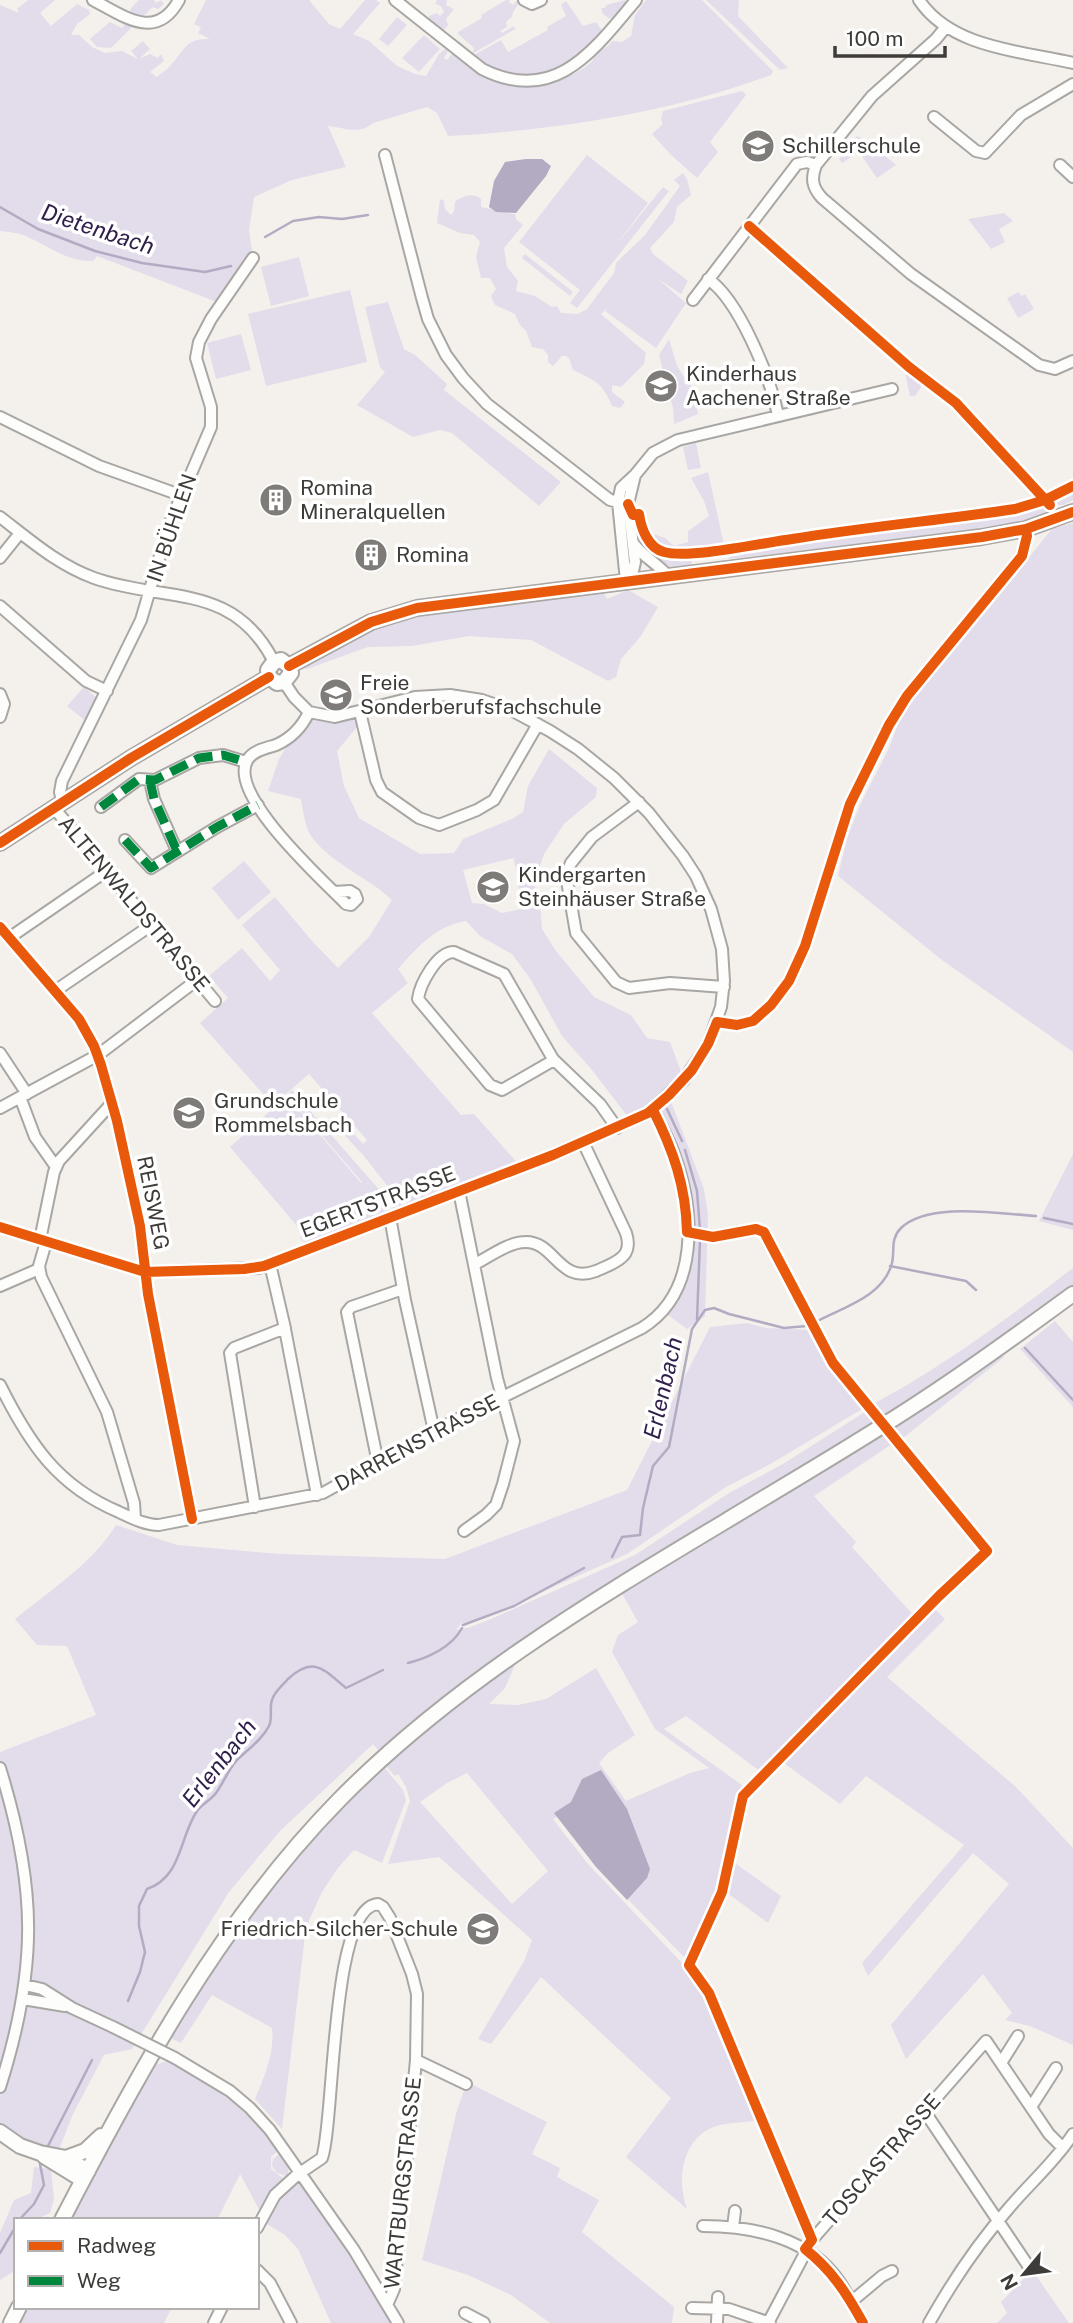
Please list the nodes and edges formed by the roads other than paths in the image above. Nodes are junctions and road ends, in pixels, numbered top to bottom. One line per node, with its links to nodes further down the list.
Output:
1 (93, 0): 2 (street)
2 (179, 0)
3 (395, 0): 6 (street)
4 (524, 0): 5 (street)
5 (541, 0)
6 (636, 0)
7 (919, 0): 8 (street)
8 (945, 28): 9 (street); 14 (street)
9 (1073, 63)
10 (1073, 84): 11 (street)
11 (934, 117)
12 (385, 155): 24 (street)
13 (1060, 164): 15 (street)
14 (814, 169): 17 (street); 19 (street)
15 (1073, 177)
16 (253, 258): 23 (street, IN BÜHLEN)
17 (713, 282): 18 (street); 21 (street)
18 (693, 300)
19 (1073, 361)
20 (892, 389): 21 (street)
21 (778, 415): 24 (street)
22 (0, 416): 23 (street)
23 (180, 495): 33 (street, IN BÜHLEN)
24 (623, 503): 29 (street); 32 (street)
25 (1073, 512): 27 (main road)
26 (0, 517): 28 (street)
27 (1021, 530): 31 (main road); 62 (street)
28 (20, 533): 30 (street); 33 (street)
29 (633, 544): 31 (street); 32 (street)
30 (0, 558)
31 (668, 576): 32 (main road)
32 (629, 580): 36 (main road)
33 (150, 590): 35 (street); 39 (street, IN BÜHLEN)
34 (0, 606): 39 (street)
35 (274, 662): 36 (main road); 37 (main road)
36 (289, 666): 38 (main road)
37 (269, 677): 38 (main road); 48 (main road)
38 (284, 682): 41 (street)
39 (107, 691): 48 (street, IN BÜHLEN)
40 (0, 694): 43 (street)
41 (309, 712): 42 (street, EGERTSTRASSE); 45 (street)
42 (360, 712): 44 (street, EGERTSTRASSE); 44 (street)
43 (0, 717)
44 (538, 724): 47 (street, EGERTSTRASSE)
45 (246, 762): 46 (street); 49 (street)
46 (150, 780): 50 (street); 53 (street)
47 (639, 803): 59 (street, EGERTSTRASSE); 59 (street)
48 (58, 805): 52 (main road); 54 (street, ALTENWALDSTRASSE)
49 (258, 805): 53 (street); 55 (street)
50 (100, 807)
51 (125, 840): 53 (street)
52 (0, 843)
53 (177, 851)
54 (105, 872): 56 (street, ALTENWALDSTRASSE); 57 (street)
55 (334, 892)
56 (150, 926): 58 (street, ALTENWALDSTRASSE); 60 (street)
57 (3, 931): 60 (street, REISWEG)
58 (197, 980): 61 (street, ALTENWALDSTRASSE); 64 (street)
59 (724, 987): 62 (street, EGERTSTRASSE)
60 (55, 991): 64 (street, REISWEG)
61 (215, 1001)
62 (717, 1022): 69 (street, EGERTSTRASSE)
63 (0, 1053): 66 (street)
64 (98, 1055): 66 (street); 67 (street, REISWEG)
65 (554, 1060): 65 (street); 70 (street)
66 (23, 1096): 68 (street); 72 (street)
67 (112, 1103): 72 (street); 80 (street, REISWEG)
68 (0, 1108)
69 (653, 1110): 70 (street, EGERTSTRASSE); 86 (street, DARRENSTRASSE)
70 (617, 1128): 71 (street, EGERTSTRASSE)
71 (583, 1142): 73 (street, EGERTSTRASSE); 78 (street)
72 (56, 1167): 76 (street)
73 (459, 1191): 74 (street, EGERTSTRASSE); 78 (street)
74 (390, 1217): 77 (street, EGERTSTRASSE); 82 (street)
75 (0, 1227): 76 (street, EGERTSTRASSE)
76 (43, 1241): 79 (street); 80 (street, EGERTSTRASSE)
77 (270, 1264): 80 (street, EGERTSTRASSE); 84 (street)
78 (475, 1264): 86 (street)
79 (39, 1269): 81 (street); 91 (street)
80 (145, 1272): 92 (street, REISWEG)
81 (0, 1286)
82 (403, 1289): 87 (street); 88 (street)
83 (1073, 1294): 106 (main road)
84 (285, 1328): 89 (street); 90 (street)
85 (0, 1385): 91 (street, DARRENSTRASSE)
86 (502, 1398): 87 (street, DARRENSTRASSE); 93 (street)
87 (434, 1431): 88 (street, DARRENSTRASSE)
88 (378, 1463): 89 (street, DARRENSTRASSE)
89 (317, 1494): 90 (street, DARRENSTRASSE)
90 (255, 1507): 92 (street, DARRENSTRASSE)
91 (135, 1519): 92 (street, DARRENSTRASSE)
92 (192, 1519)
93 (464, 1531)
94 (0, 1768): 95 (street)
95 (25, 1985): 96 (street); 97 (street)
96 (23, 1999): 97 (street); 103 (street)
97 (72, 2008): 111 (street, bridge)
98 (1018, 2036): 100 (street)
99 (416, 2060): 102 (street, WARTBURGSTRASSE); 111 (street, WARTBURGSTRASSE); 126 (street, WARTBURGSTRASSE)
100 (1000, 2063): 104 (street); 105 (street, TOSCASTRASSE)
101 (1056, 2068): 104 (street)
102 (466, 2084)
103 (0, 2087)
104 (1031, 2107): 109 (street)
105 (925, 2112): 116 (street); 120 (street, TOSCASTRASSE)
106 (114, 2122): 110 (main road); 113 (main road)
107 (1073, 2134): 109 (street)
108 (5, 2142): 110 (main road)
109 (1063, 2148): 116 (street)
110 (62, 2162): 113 (main road)
111 (300, 2172): 117 (street); 126 (street)
112 (785, 2174): 120 (street)
113 (85, 2175): 115 (main road)
114 (735, 2211): 119 (street)
115 (63, 2218)
116 (998, 2220): 121 (street); 135 (street)
117 (259, 2224)
118 (704, 2226): 119 (street)
119 (733, 2227): 120 (street)
120 (809, 2244): 125 (street); 133 (street, TOSCASTRASSE)
121 (1031, 2270)
122 (892, 2271): 125 (street)
123 (259, 2272): 129 (street)
124 (718, 2302): 127 (street); 132 (street); 133 (street)
125 (851, 2302): 134 (street)
126 (387, 2305): 130 (street)
127 (692, 2308)
128 (465, 2313): 131 (street)
129 (291, 2323)
130 (398, 2323)
131 (484, 2323)
132 (717, 2323)
133 (769, 2323)
134 (863, 2323)
135 (929, 2323)

